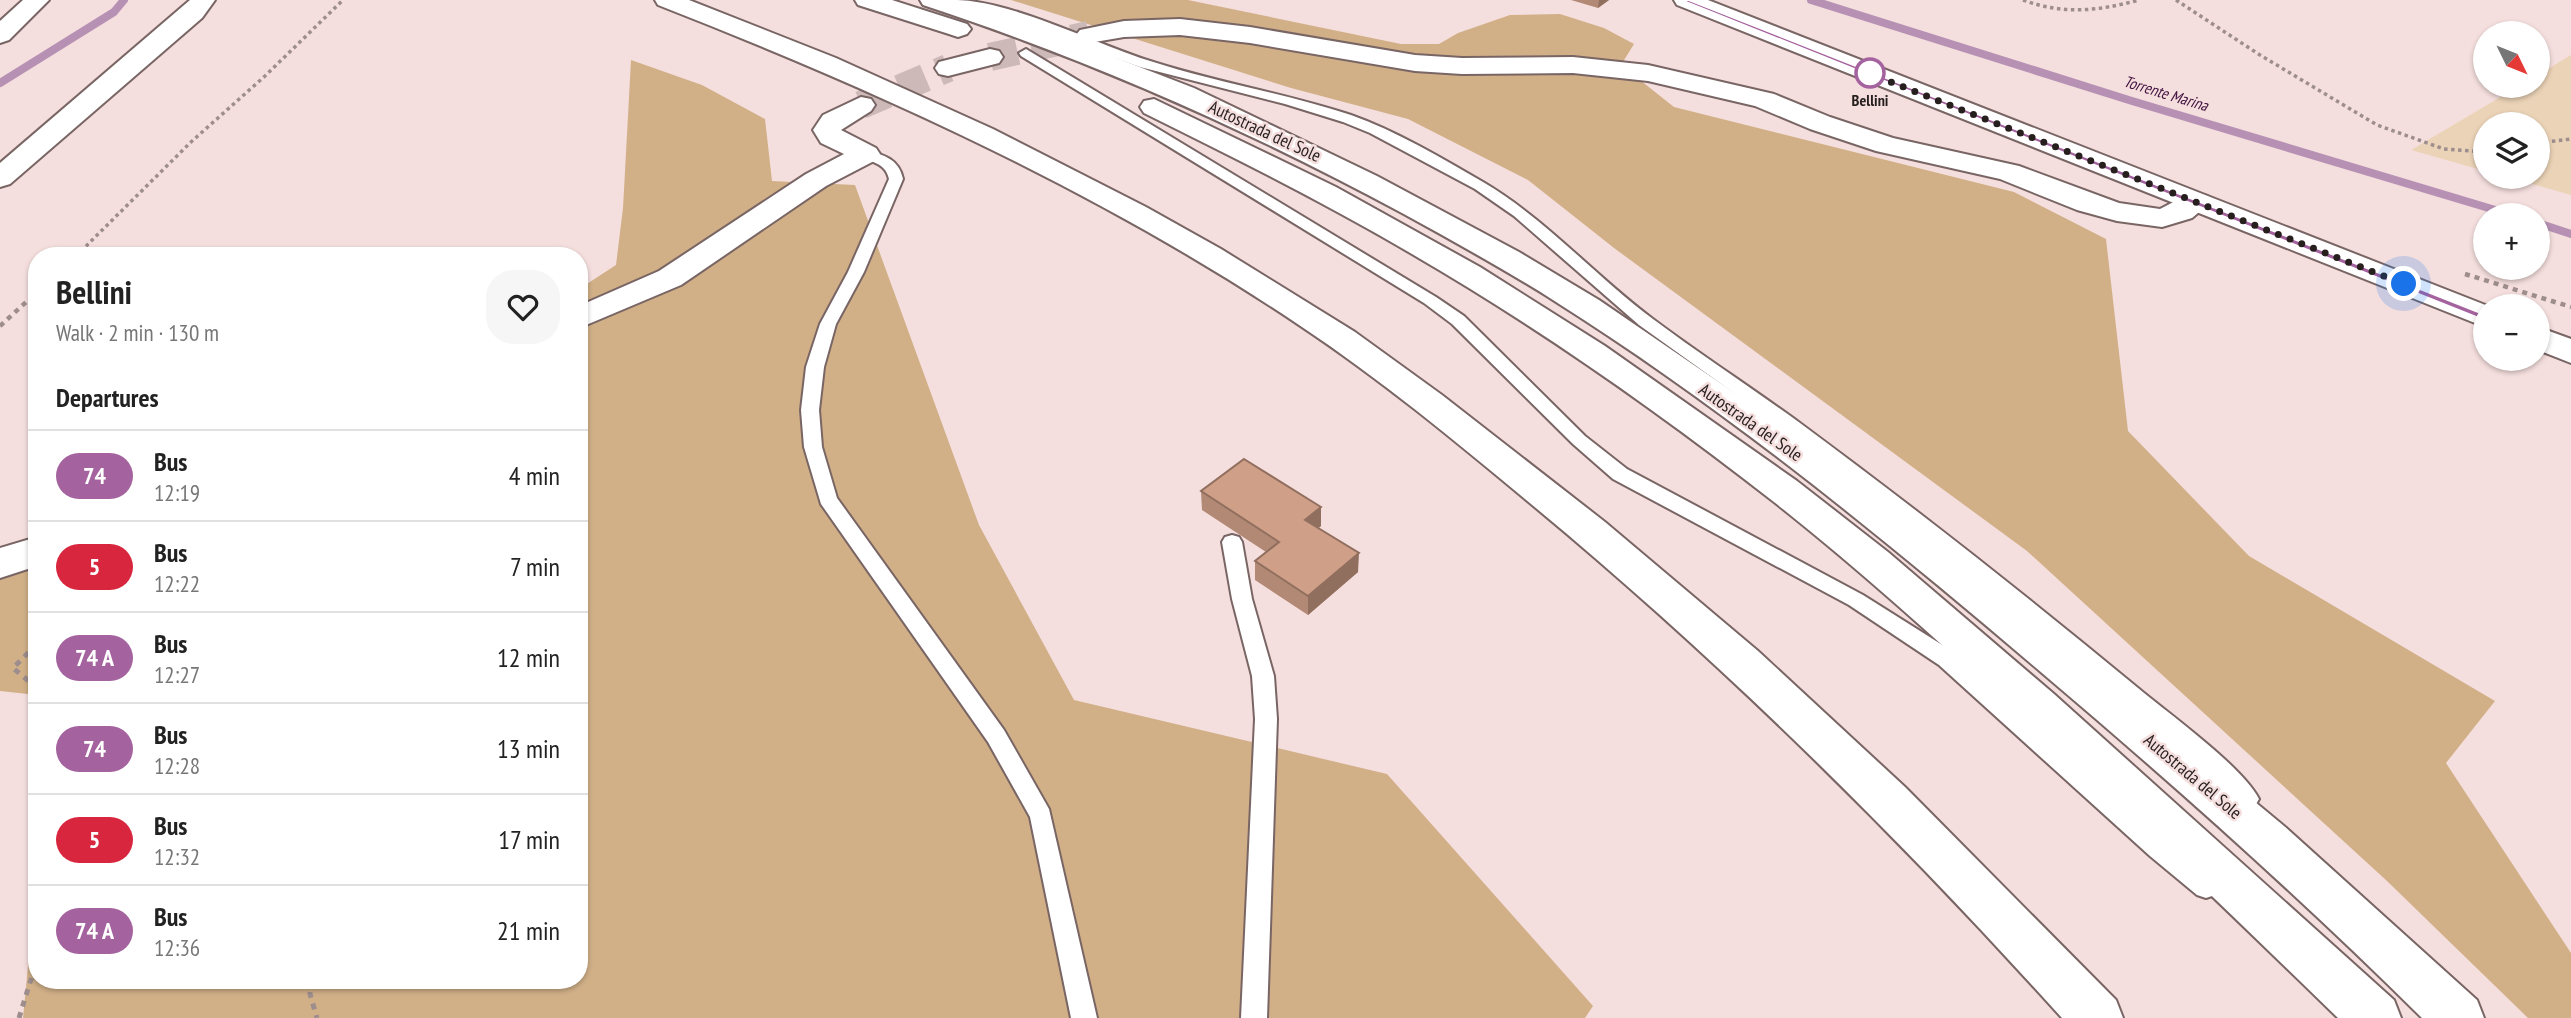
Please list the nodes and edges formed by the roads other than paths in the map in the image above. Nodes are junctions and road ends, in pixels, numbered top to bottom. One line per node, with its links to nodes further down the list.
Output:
1 (37, 0): 8 (main road)
2 (203, 0): 14 (main road)
3 (667, 0): 26 (main road)
4 (867, 0): 10 (main road, Autostrada del Sole)
5 (932, 0): 23 (main road, Autostrada del Sole)
6 (960, 0): 23 (lane)
7 (1686, 0): 15 (main road)
8 (0, 34)
9 (1088, 35): 15 (main road)
10 (1008, 55): 11 (main road); 27 (lane); 27 (main road, Autostrada del Sole)
11 (948, 68)
12 (861, 105): 13 (main road)
13 (866, 154): 17 (main road); 24 (lane)
14 (0, 178)
15 (2196, 202): 16 (main road)
16 (2473, 312)
17 (588, 314)
18 (2550, 343): 19 (main road)
19 (2571, 352)
20 (1231, 542): 25 (lane)
21 (28, 554): 22 (main road)
22 (0, 563)
23 (2447, 1008)
24 (1084, 1018)
25 (1254, 1018)
26 (2097, 1018)
27 (2373, 1018)

